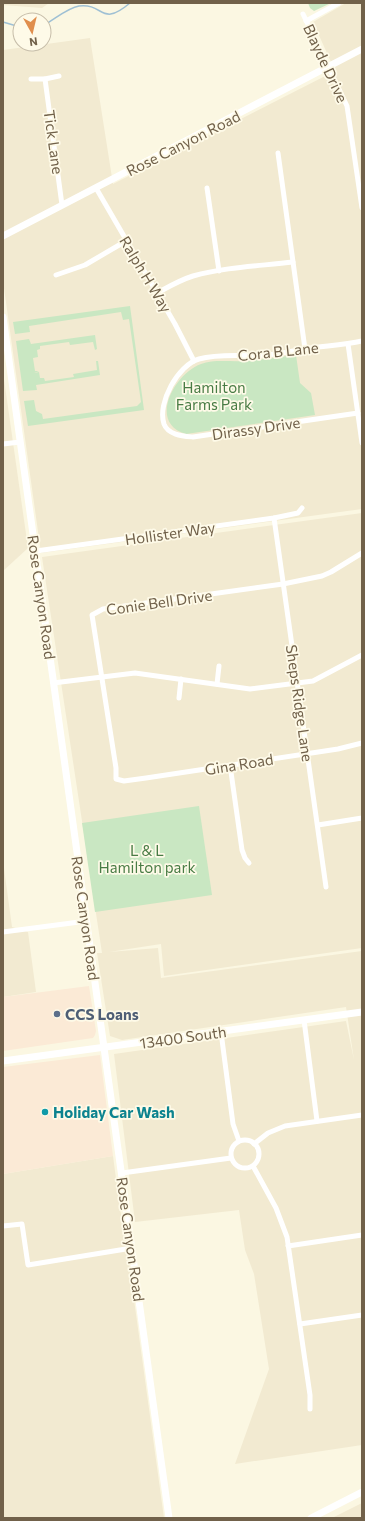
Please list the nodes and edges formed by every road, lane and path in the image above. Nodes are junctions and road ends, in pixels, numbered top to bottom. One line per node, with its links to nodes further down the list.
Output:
1 (339, 3): 3 (street)
2 (302, 14): 3 (street, Blayde Drive)
3 (306, 21): 5 (street, Blayde Drive)
4 (362, 49): 5 (street, Rose Canyon Road)
5 (328, 67): 10 (street, Rose Canyon Road); 13 (street, Blayde Drive)
6 (59, 76): 7 (street)
7 (45, 78): 8 (street); 12 (street, Tick Lane)
8 (31, 79)
9 (278, 153): 16 (street)
10 (96, 188): 12 (street, Rose Canyon Road); 15 (street, Ralph H Way)
11 (207, 188): 17 (street)
12 (62, 206): 14 (street, Rose Canyon Road)
13 (362, 208)
14 (3, 236)
15 (126, 241): 18 (street); 19 (street, Ralph H Way)
16 (293, 262): 17 (street); 23 (street)
17 (219, 271): 19 (street)
18 (56, 275)
19 (156, 293): 24 (street, Ralph H Way)
20 (3, 317): 26 (street, Rose Canyon Road)
21 (362, 340): 22 (street, Cora B Lane)
22 (348, 344): 23 (street, Cora B Lane); 25 (street)
23 (305, 349): 24 (street, Cora B Lane)
24 (194, 361): 25 (street, Dirassy Drive)
25 (358, 413): 27 (street)
26 (20, 442): 28 (street); 31 (street, Rose Canyon Road)
27 (362, 443)
28 (3, 444)
29 (302, 508): 30 (street, Hollister Way)
30 (274, 518): 31 (street, Hollister Way); 33 (street, Sheps Ridge Lane)
31 (36, 551): 38 (street, Rose Canyon Road)
32 (362, 554): 33 (street, Conie Bell Drive)
33 (284, 584): 36 (street, Conie Bell Drive); 40 (street, Sheps Ridge Lane)
34 (362, 655): 40 (street)
35 (219, 666): 39 (street)
36 (103, 677): 37 (street); 38 (street); 45 (street, Conie Bell Drive)
37 (181, 679): 39 (street); 41 (street)
38 (53, 683): 50 (street, Rose Canyon Road)
39 (217, 684): 40 (street)
40 (298, 684): 43 (street, Sheps Ridge Lane)
41 (179, 698)
42 (362, 744): 43 (street, Gina Road)
43 (307, 753): 44 (street, Gina Road); 47 (street, Sheps Ridge Lane)
44 (230, 765): 45 (street, Gina Road); 48 (street)
45 (116, 779)
46 (362, 818): 47 (street)
47 (318, 825): 49 (street, Sheps Ridge Lane)
48 (249, 864)
49 (326, 887)
50 (87, 921): 51 (street); 55 (street, Rose Canyon Road)
51 (3, 932)
52 (362, 1012): 53 (street, 13400 South)
53 (304, 1020): 54 (street, 13400 South); 58 (street)
54 (221, 1032): 55 (street, 13400 South); 59 (street)
55 (104, 1048): 56 (street, 13400 South); 63 (street, Rose Canyon Road)
56 (3, 1061)
57 (362, 1115): 58 (street)
58 (317, 1121): 60 (street)
59 (239, 1142): 60 (street); 61 (street)
60 (254, 1144): 62 (street)
61 (231, 1158): 62 (street); 63 (street)
62 (252, 1166): 66 (street)
63 (122, 1172): 67 (street, Rose Canyon Road)
64 (3, 1226): 67 (street)
65 (362, 1235): 66 (street)
66 (288, 1246): 69 (street)
67 (132, 1248): 72 (street, Rose Canyon Road)
68 (362, 1314): 69 (street)
69 (300, 1324): 70 (street)
70 (310, 1409)
71 (362, 1492): 73 (street)
72 (170, 1518)
73 (311, 1518)

